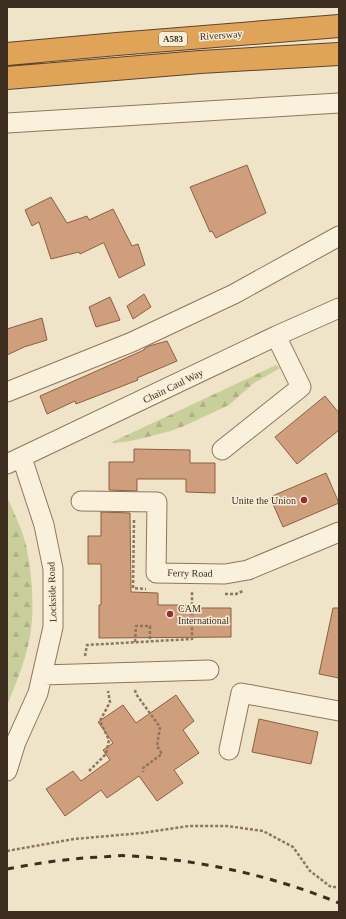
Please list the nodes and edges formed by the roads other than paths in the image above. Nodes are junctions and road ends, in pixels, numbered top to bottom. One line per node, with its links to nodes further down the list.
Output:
1 (339, 26): 2 (highway, Riversway / A583)
2 (7, 54)
3 (339, 54): 4 (highway)
4 (7, 78)
5 (339, 104): 6 (street)
6 (7, 123)
7 (339, 236): 10 (street)
8 (339, 308): 9 (street, Chain Caul Way)
9 (276, 336): 11 (street); 12 (street, Chain Caul Way)
10 (7, 392)
11 (222, 450)
12 (14, 461): 16 (street, Lockside Road)
13 (80, 501): 14 (street, Ferry Road)
14 (339, 532)
15 (209, 670): 16 (street)
16 (42, 675): 19 (street, Lockside Road)
17 (339, 711): 18 (street)
18 (229, 750)
19 (7, 771)

